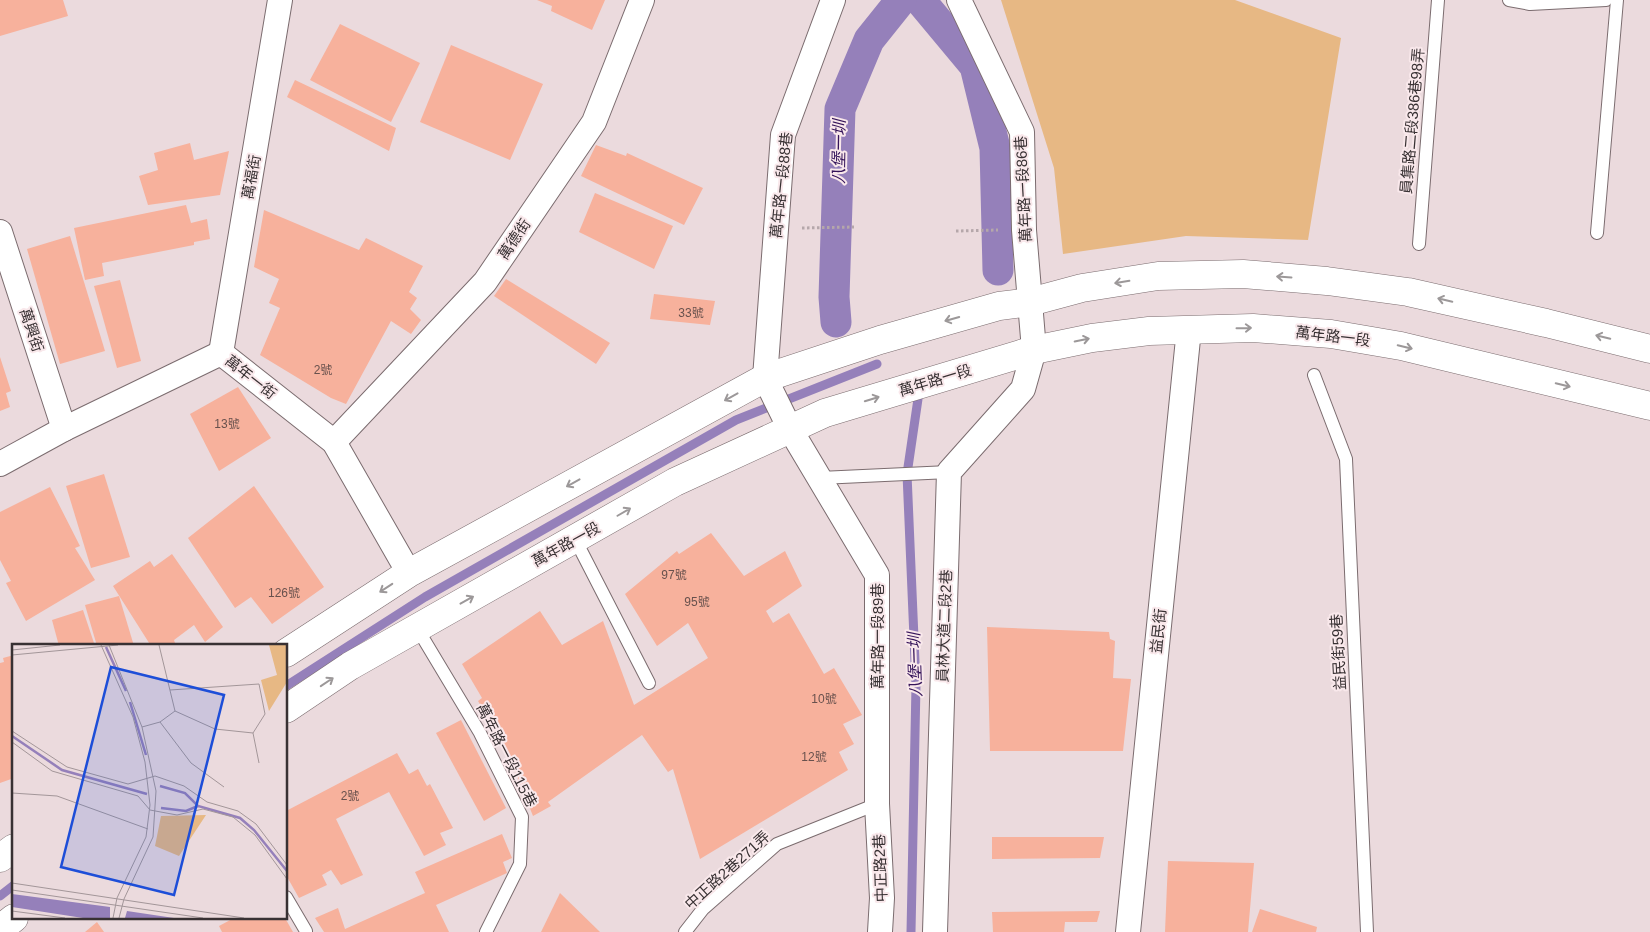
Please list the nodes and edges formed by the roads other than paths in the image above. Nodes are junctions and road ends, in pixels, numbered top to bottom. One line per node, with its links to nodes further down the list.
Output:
1 (280, 0): 16 (street, 萬福街)
2 (642, 0): 22 (street, 萬德街)
3 (833, 0): 18 (street, 萬年路一段88巷)
4 (959, 0): 12 (street, 萬年路一段86巷)
5 (1438, 0): 11 (lane, 員集路二段386巷98弄)
6 (1509, 0): 7 (lane)
7 (1606, 0)
8 (1617, 0): 10 (lane)
9 (0, 232): 21 (street, 萬興街)
10 (1597, 233)
11 (1419, 244)
12 (1030, 302): 14 (street, one-way to 12); 15 (street, 萬年路一段86巷); 18 (street, one-way to 18)
13 (1189, 329): 15 (street, 萬年路一段, one-way to 13); 19 (street, 萬年路一段, one-way to 19); 43 (street, 益民街)
14 (1650, 349)
15 (1034, 350): 20 (street, 萬年路一段, one-way to 15); 24 (street)
16 (220, 353): 21 (street, 萬年一街); 22 (street, 萬年一街)
17 (1314, 375): 44 (lane, 益民街59巷)
18 (765, 378): 20 (street, 萬年路一段89巷); 27 (street, one-way to 27)
19 (1650, 406)
20 (790, 429): 25 (street, 萬年路一段89巷); 26 (street, 萬年路一段, one-way to 20)
21 (64, 430): 23 (street, 萬年一街)
22 (334, 442): 27 (street, 萬年一街)
23 (0, 464)
24 (949, 472): 25 (lane); 42 (street, 員林大道二段2巷)
25 (820, 478): 32 (street, 萬年路一段89巷)
26 (575, 539): 28 (street, 萬年路一段, one-way to 26); 30 (lane)
27 (409, 573): 29 (street, one-way to 29)
28 (417, 628): 31 (street, 萬年路一段, one-way to 28); 39 (lane, 萬年路一段115巷)
29 (288, 652)
30 (649, 683)
31 (288, 708)
32 (877, 804): 40 (lane, 中正路2巷271弄); 41 (street, 中正路2巷)
33 (12, 849): 34 (street)
34 (0, 858)
35 (288, 900): 38 (lane)
36 (12, 920): 37 (street)
37 (0, 929)
38 (306, 931)
39 (486, 932)
40 (685, 932)
41 (880, 932)
42 (935, 932)
43 (1128, 932)
44 (1367, 932)

